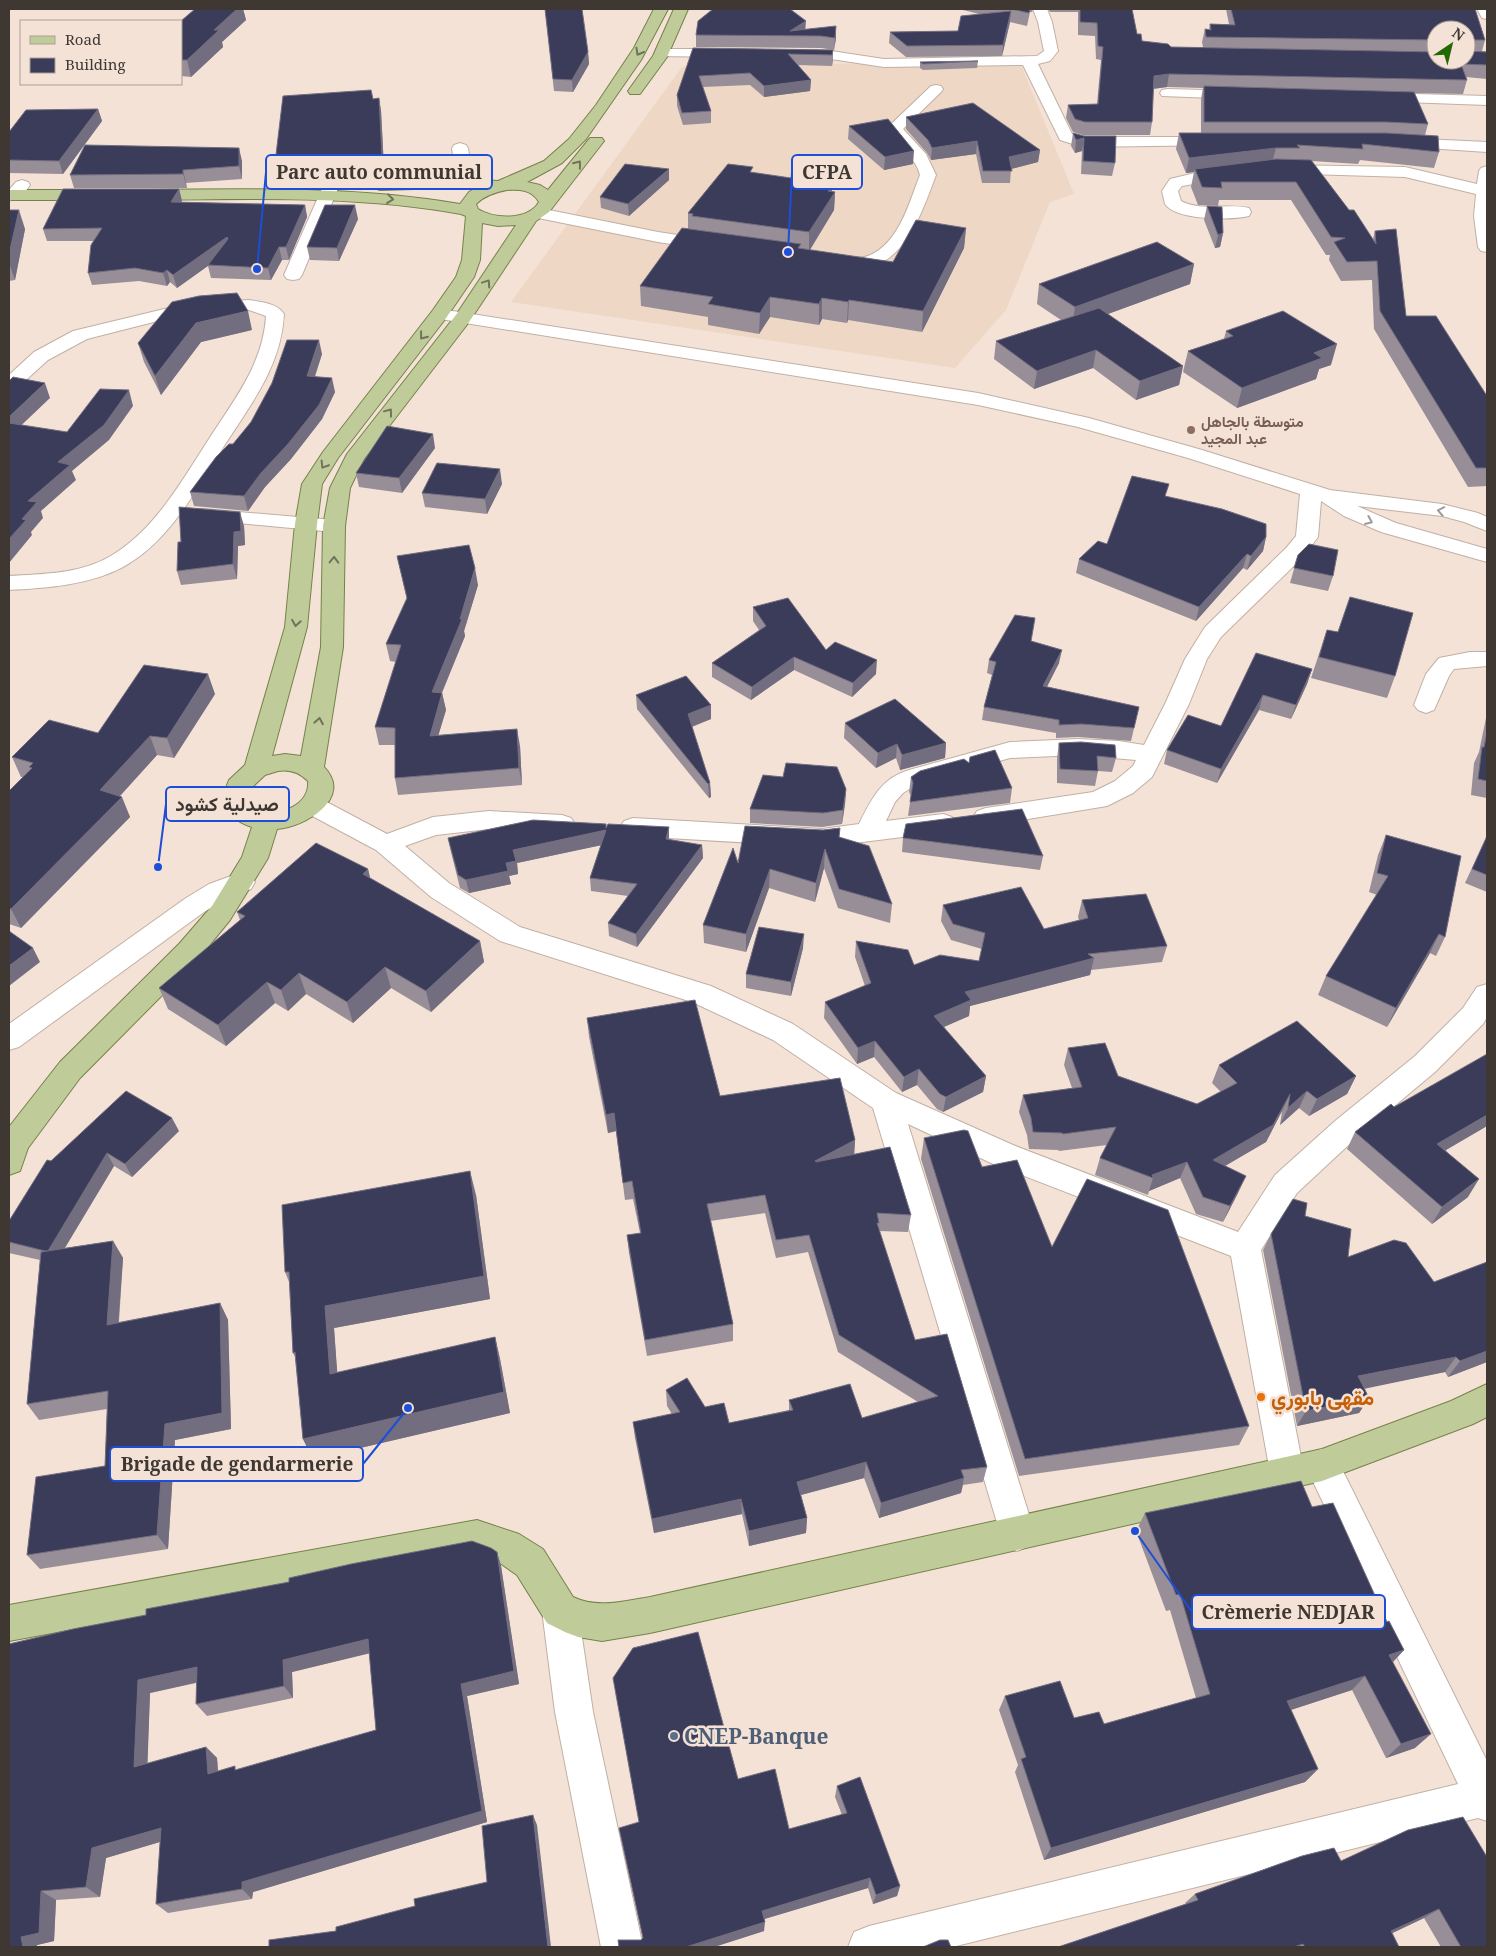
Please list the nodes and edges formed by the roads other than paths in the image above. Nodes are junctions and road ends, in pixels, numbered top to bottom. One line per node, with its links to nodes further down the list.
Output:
1 (661, 9): 25 (main road, one-way to 25)
2 (681, 9): 6 (main road)
3 (1040, 9): 9 (street)
4 (1484, 9): 5 (street)
5 (1487, 16)
6 (662, 53): 7 (street); 14 (main road)
7 (743, 53)
8 (783, 54): 9 (street)
9 (1029, 61): 17 (street)
10 (936, 89): 36 (street)
11 (1167, 93): 12 (street)
12 (1254, 95)
13 (1371, 98): 15 (street)
14 (628, 100)
15 (1487, 101)
16 (606, 129): 31 (main road, one-way to 16)
17 (1227, 142)
18 (1388, 142): 20 (street)
19 (460, 148): 24 (street)
20 (1487, 148)
21 (1262, 171): 30 (street)
22 (1487, 171): 30 (street)
23 (1243, 173): 32 (street)
24 (465, 183): 25 (main road); 28 (main road)
25 (502, 186): 31 (main road); 33 (main road)
26 (111, 190): 29 (main road)
27 (131, 190): 28 (main road)
28 (329, 190): 33 (main road, one-way to 33); 37 (street)
29 (12, 191)
30 (1484, 191): 35 (street)
31 (539, 211): 33 (main road); 34 (street); 39 (main road, one-way to 31)
32 (1243, 212)
33 (472, 213): 38 (main road)
34 (727, 247)
35 (1487, 247)
36 (825, 261)
37 (293, 276)
38 (440, 314): 39 (street); 43 (main road, one-way to 43)
39 (464, 318): 41 (street); 45 (main road, one-way to 39)
40 (9, 385): 42 (street)
41 (1319, 494): 44 (street, one-way to 41); 46 (street, one-way to 46); 50 (street)
42 (169, 512): 43 (street); 47 (street)
43 (306, 524): 45 (street); 51 (main road, one-way to 51)
44 (1487, 525)
45 (334, 526): 52 (main road, one-way to 45)
46 (1487, 556)
47 (9, 582)
48 (1487, 659): 49 (street)
49 (1426, 706)
50 (1151, 754): 57 (street); 57 (street)
51 (256, 769): 52 (main road); 54 (main road)
52 (311, 769): 53 (main road)
53 (312, 805): 54 (main road); 58 (street)
54 (267, 821): 59 (main road)
55 (585, 825): 58 (street)
56 (614, 826): 57 (street)
57 (867, 833)
58 (385, 844): 62 (street)
59 (242, 882): 61 (street); 63 (main road)
60 (1487, 995): 64 (street)
61 (9, 1039)
62 (886, 1101): 64 (street); 68 (street)
63 (11, 1149)
64 (1245, 1248): 67 (street)
65 (1487, 1400): 66 (main road)
66 (1322, 1465): 67 (main road); 71 (street)
67 (1287, 1472): 68 (main road)
68 (1017, 1534): 69 (main road)
69 (560, 1610): 70 (main road); 72 (street)
70 (9, 1623)
71 (1486, 1798): 73 (street)
72 (622, 1947)
73 (869, 1947)

